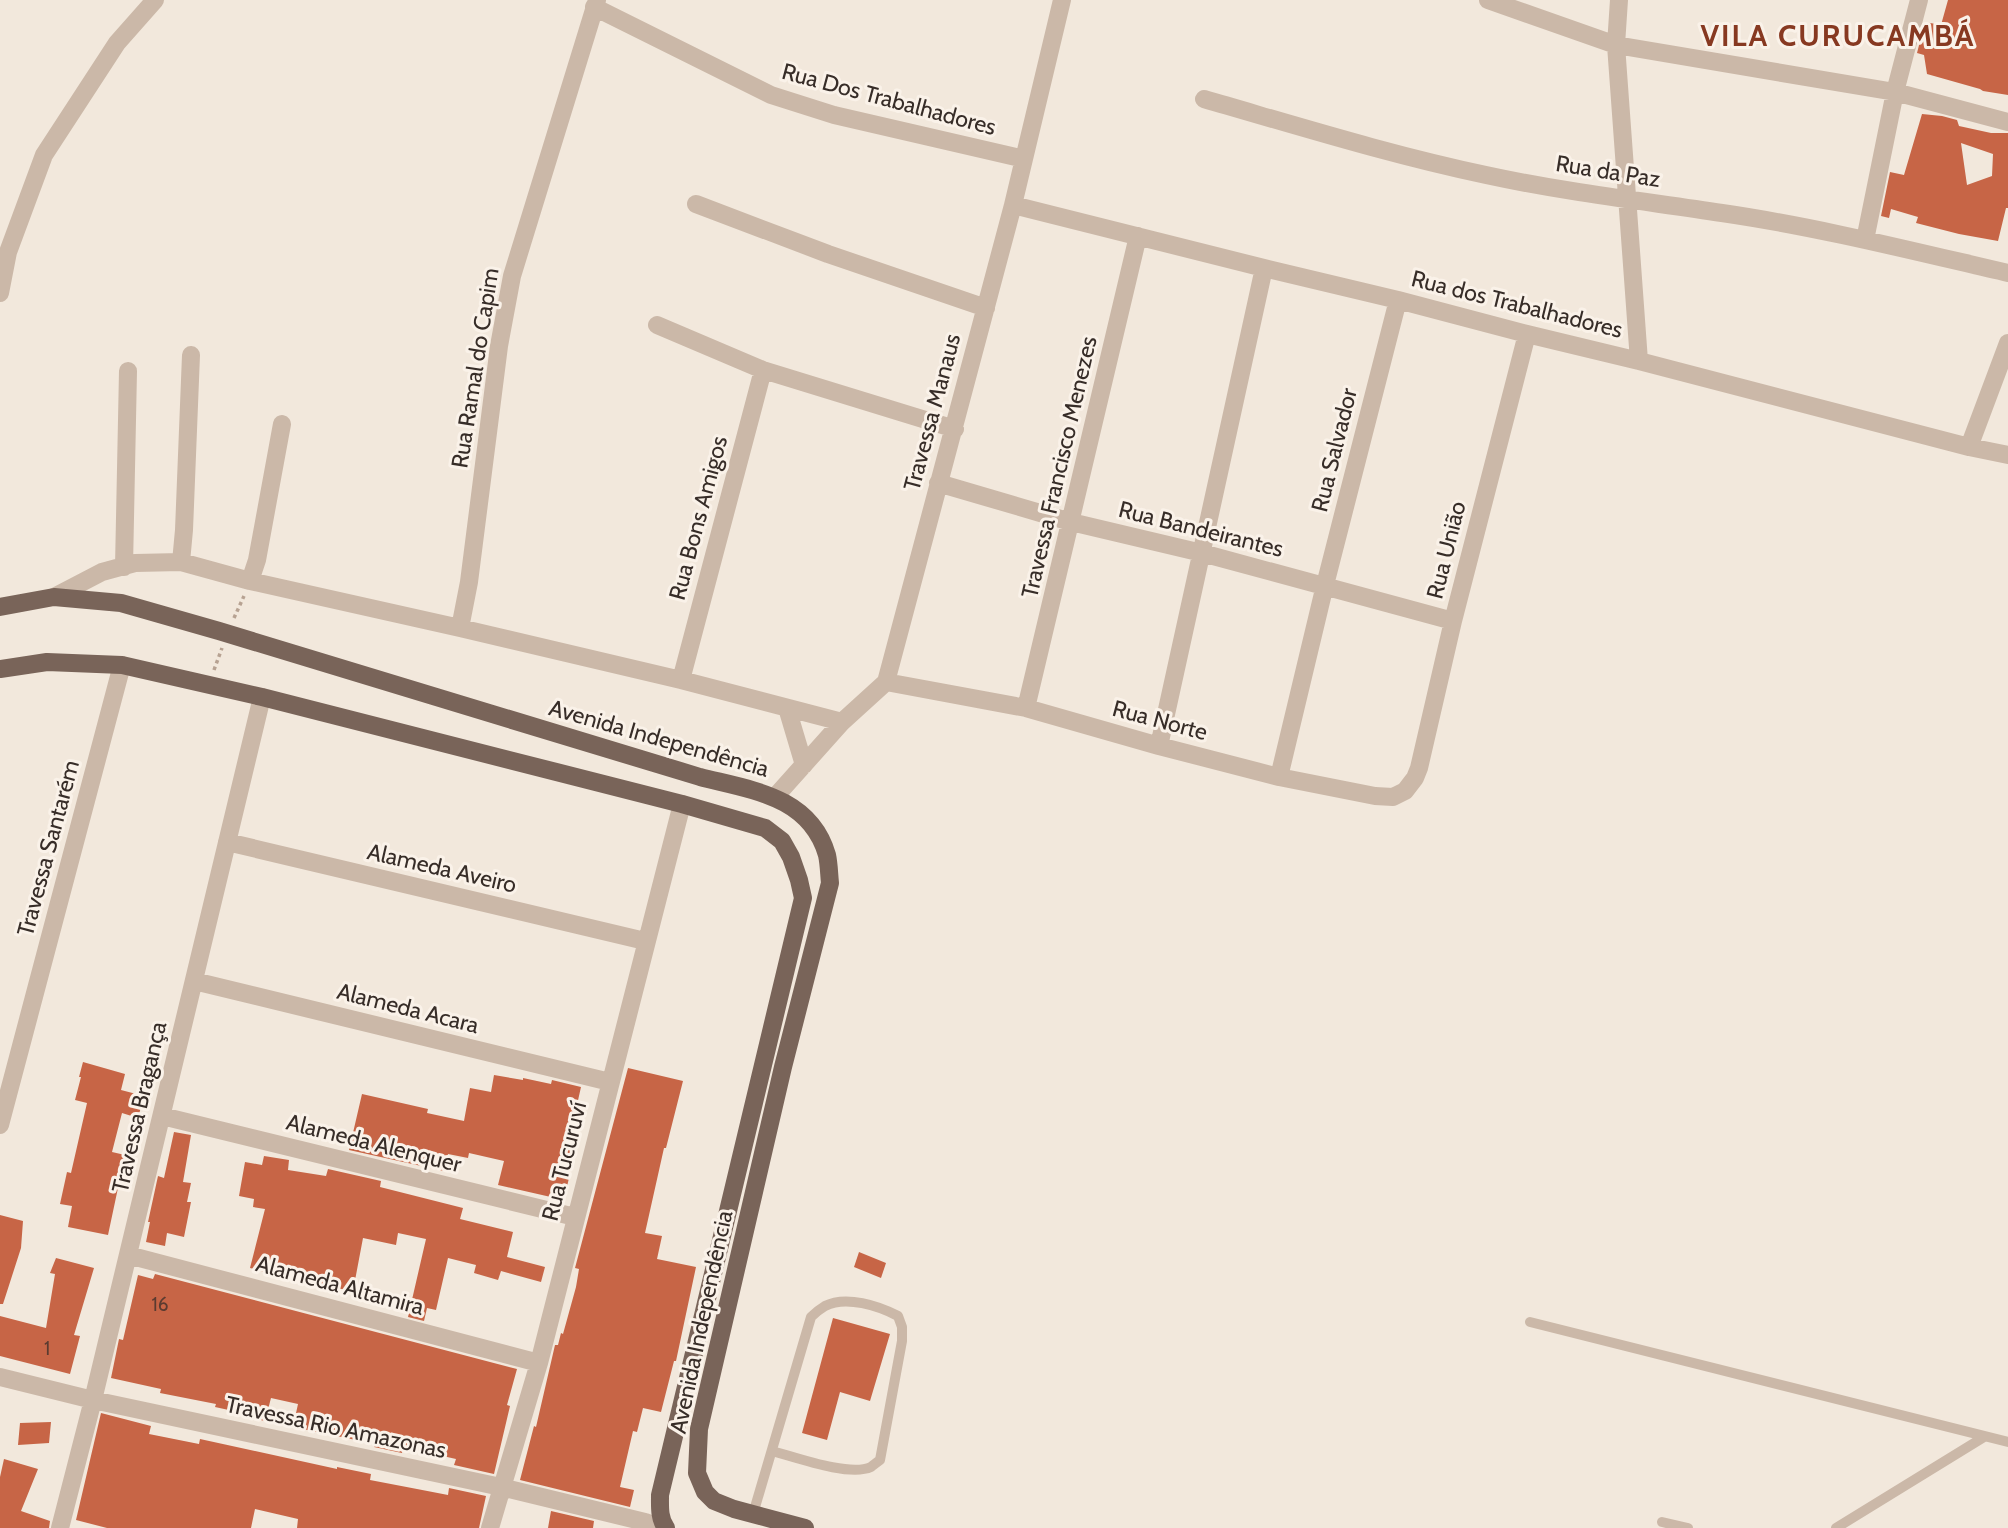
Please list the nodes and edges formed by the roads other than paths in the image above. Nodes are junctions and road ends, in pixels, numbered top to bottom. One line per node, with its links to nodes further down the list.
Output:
1 (155, 0): 19 (street)
2 (1062, 0): 11 (street, Travessa Manaus)
3 (1488, 0): 7 (street)
4 (1619, 0): 7 (street)
5 (1919, 0): 8 (street)
6 (596, 3): 11 (street, Rua Dos Trabalhadores); 43 (street, Rua Ramal do Capim)
7 (1616, 45): 8 (street); 12 (street)
8 (1895, 92): 10 (street); 16 (street)
9 (1204, 99): 12 (street, Rua da Paz)
10 (2008, 122)
11 (1024, 159): 14 (street, Travessa Manaus)
12 (1628, 200): 16 (street, Rua da Paz); 26 (street)
13 (696, 204): 21 (street)
14 (1013, 205): 15 (street, Rua dos Trabalhadores); 21 (street, Travessa Manaus)
15 (1138, 236): 17 (street, Rua dos Trabalhadores); 34 (street, Travessa Francisco Menezes)
16 (1864, 240): 18 (street, Rua da Paz)
17 (1264, 268): 20 (street, Rua dos Trabalhadores); 35 (street)
18 (2008, 273)
19 (0, 293)
20 (1398, 300): 23 (street, Rua dos Trabalhadores); 39 (street, Rua Salvador)
21 (985, 308): 30 (street, Travessa Manaus)
22 (657, 325): 27 (street)
23 (1527, 334): 26 (street, Rua dos Trabalhadores); 42 (street, Rua União)
24 (2008, 343): 31 (street)
25 (191, 355): 36 (street)
26 (1639, 360): 31 (street, Rua dos Trabalhadores)
27 (763, 370): 30 (street); 46 (street, Rua Bons Amigos)
28 (128, 371): 37 (street)
29 (282, 424): 38 (street)
30 (955, 429): 33 (street, Travessa Manaus)
31 (1969, 447): 32 (street, Rua dos Trabalhadores)
32 (2008, 455)
33 (938, 483): 34 (street, Rua Bandeirantes); 47 (street, Travessa Manaus)
34 (1071, 522): 35 (street, Rua Bandeirantes); 50 (street, Travessa Francisco Menezes)
35 (1202, 552): 39 (street, Rua Bandeirantes); 52 (street)
36 (181, 562): 37 (street); 38 (street)
37 (124, 567): 40 (street)
38 (250, 582): 43 (street)
39 (1325, 585): 42 (street, Rua Bandeirantes); 54 (street, Rua Salvador)
40 (54, 597): 41 (main road, Avenida Independência); 56 (main road, Avenida Independência)
41 (0, 607)
42 (1453, 621): 55 (street, Rua União)
43 (460, 628): 46 (street)
44 (122, 665): 45 (main road, Avenida Independência); 48 (main road, Avenida Independência); 63 (street, Travessa Santarém)
45 (0, 669)
46 (681, 680): 49 (street)
47 (886, 682): 50 (street, Rua Norte); 51 (street)
48 (262, 697): 57 (main road, Avenida Independência); 58 (street, Travessa Bragança)
49 (788, 708): 51 (street); 53 (street)
50 (1026, 708): 52 (street, Rua Norte)
51 (842, 722): 53 (street)
52 (1159, 746): 54 (street, Rua Norte)
53 (804, 765): 56 (street)
54 (1279, 777): 55 (street, Rua Norte)
55 (1415, 778)
56 (775, 797): 74 (main road, Avenida Independência)
57 (682, 804): 59 (street, Rua Tucuruví); 76 (main road, Avenida Independência)
58 (227, 842): 59 (street, Alameda Aveiro); 60 (street, Travessa Bragança)
59 (645, 941): 61 (street, Rua Tucuruví)
60 (194, 981): 61 (street, Alameda Acara); 62 (street, Travessa Bragança)
61 (610, 1082): 64 (street, Rua Tucuruví)
62 (162, 1116): 64 (street, Alameda Alenquer); 65 (street, Travessa Bragança)
63 (0, 1125)
64 (575, 1217): 67 (street, Rua Tucuruví)
65 (128, 1255): 67 (street, Alameda Altamira); 69 (street, Travessa Bragança)
66 (1530, 1322): 70 (lane)
67 (539, 1363): 73 (street, Rua Tucuruví)
68 (0, 1377): 69 (street, Travessa Rio Amazonas)
69 (93, 1400): 73 (street, Travessa Rio Amazonas); 77 (street, Travessa Bragança)
70 (1984, 1437): 71 (lane); 81 (lane)
71 (2008, 1442)
72 (772, 1451): 72 (lane); 74 (lane)
73 (501, 1487): 76 (street, Travessa Rio Amazonas); 78 (street, Rua Tucuruví)
74 (753, 1514): 79 (main road, Avenida Independência)
75 (1662, 1522): 80 (lane)
76 (654, 1526)
77 (60, 1528)
78 (490, 1528)
79 (805, 1528)
80 (1688, 1528)
81 (1836, 1528)

